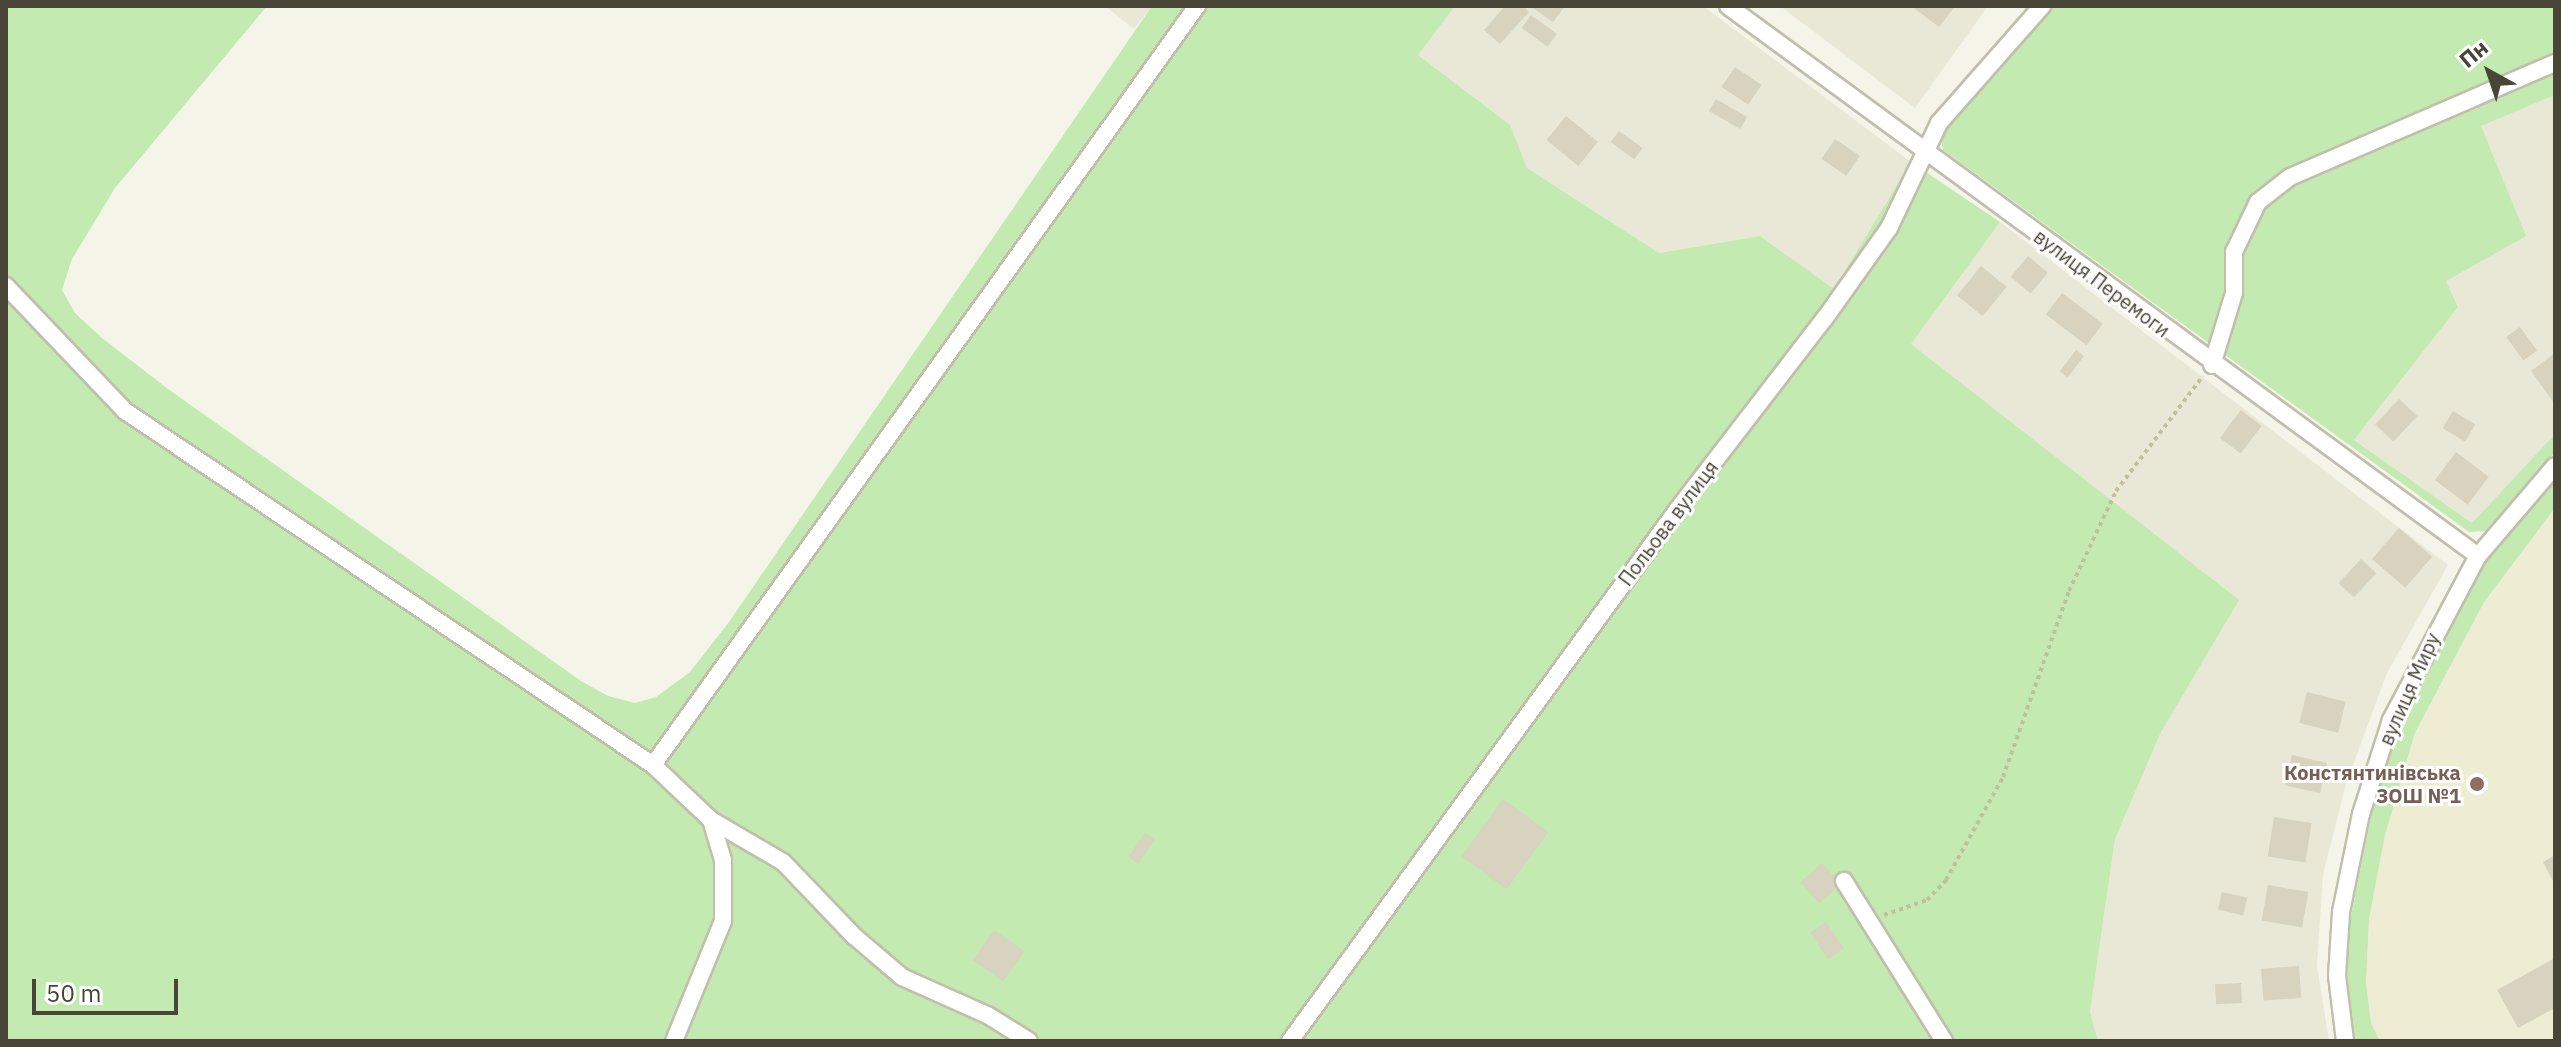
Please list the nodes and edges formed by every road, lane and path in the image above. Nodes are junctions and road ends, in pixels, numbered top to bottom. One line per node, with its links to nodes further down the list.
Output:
1 (1197, 6): 10 (street)
2 (1728, 6): 5 (street, вулиця Перемоги)
3 (2042, 6): 5 (street, Польова вулиця)
4 (2555, 63): 7 (street)
5 (1923, 148): 7 (street, вулиця Перемоги); 16 (street, Польова вулиця)
6 (6, 286): 10 (street)
7 (2212, 365): 9 (street, вулиця Перемоги); 13 (path)
8 (2555, 466): 9 (street, вулиця Миру)
9 (2478, 556): 18 (street, вулиця Миру)
10 (653, 765): 11 (street)
11 (711, 820): 14 (street); 15 (street)
12 (1844, 881): 13 (street)
13 (1871, 919): 17 (street)
14 (674, 1041)
15 (1029, 1041)
16 (1290, 1041)
17 (1944, 1041)
18 (2345, 1041)

